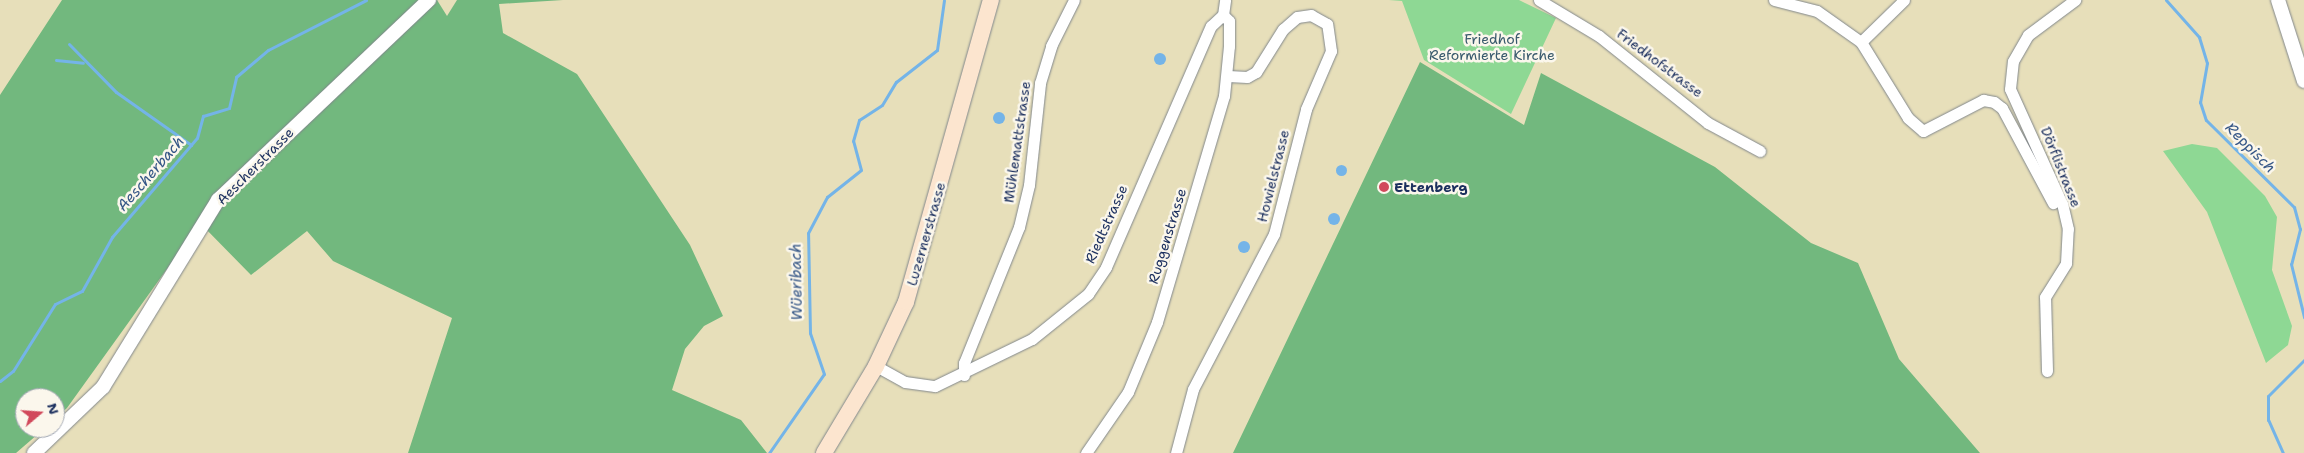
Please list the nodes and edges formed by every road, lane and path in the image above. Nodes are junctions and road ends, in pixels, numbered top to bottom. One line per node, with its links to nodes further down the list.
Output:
1 (429, 0): 19 (street, Aescherstrasse)
2 (991, 0): 16 (main road, Luzernerstrasse)
3 (1074, 0): 18 (street, Mühlemattstrasse)
4 (1225, 0): 10 (street)
5 (1539, 0): 14 (street, Friedhofstrasse)
6 (1774, 0): 11 (street)
7 (1904, 0): 11 (street)
8 (2075, 0): 17 (street, Dörflistrasse)
9 (2278, 0): 13 (street)
10 (1223, 15): 12 (street, Ruggenstrasse); 18 (street, Riedtstrasse)
11 (1861, 42): 15 (street)
12 (1228, 76): 21 (street, Ruggenstrasse); 22 (street, Howielstrasse)
13 (2304, 81)
14 (1760, 151)
15 (2053, 203)
16 (876, 366): 18 (street, Riedtstrasse); 20 (main road, Luzernerstrasse)
17 (2047, 371)
18 (964, 375)
19 (34, 453)
20 (824, 453)
21 (1086, 453)
22 (1176, 453)

